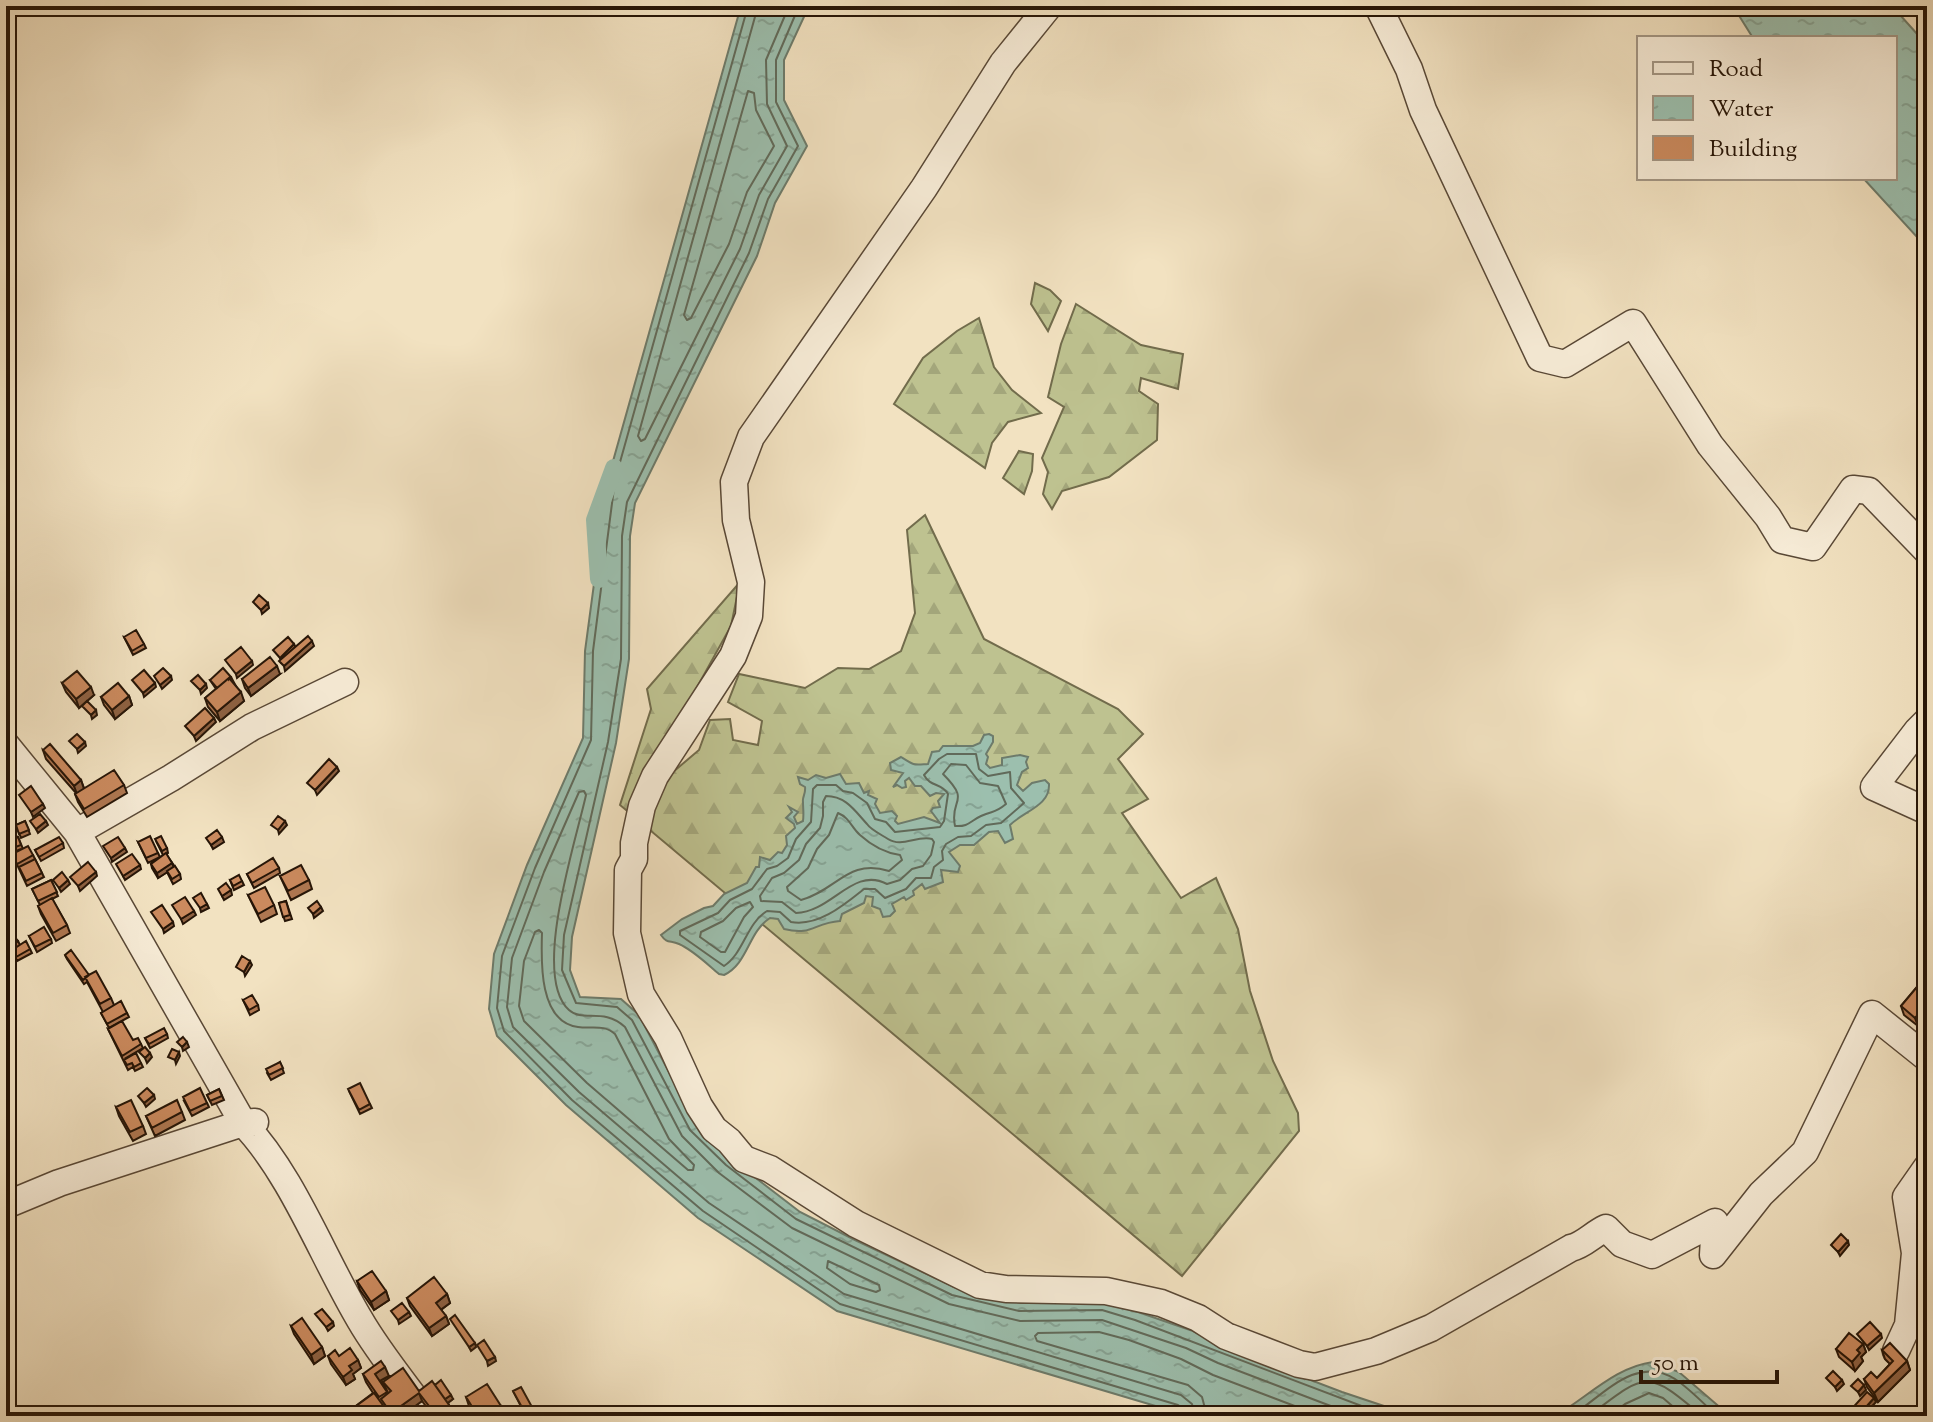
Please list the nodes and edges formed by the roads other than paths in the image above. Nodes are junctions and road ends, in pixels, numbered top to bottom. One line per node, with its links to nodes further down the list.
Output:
1 (1049, 6): 9 (street)
2 (1378, 6): 3 (street)
3 (1927, 551)
4 (345, 682): 8 (street)
5 (1927, 721): 7 (street)
6 (6, 745): 8 (street)
7 (1927, 811)
8 (77, 832): 10 (street)
9 (1927, 1058)
10 (249, 1122): 12 (street); 14 (street)
11 (1927, 1167): 13 (street)
12 (6, 1205)
13 (1896, 1351)
14 (428, 1416)

